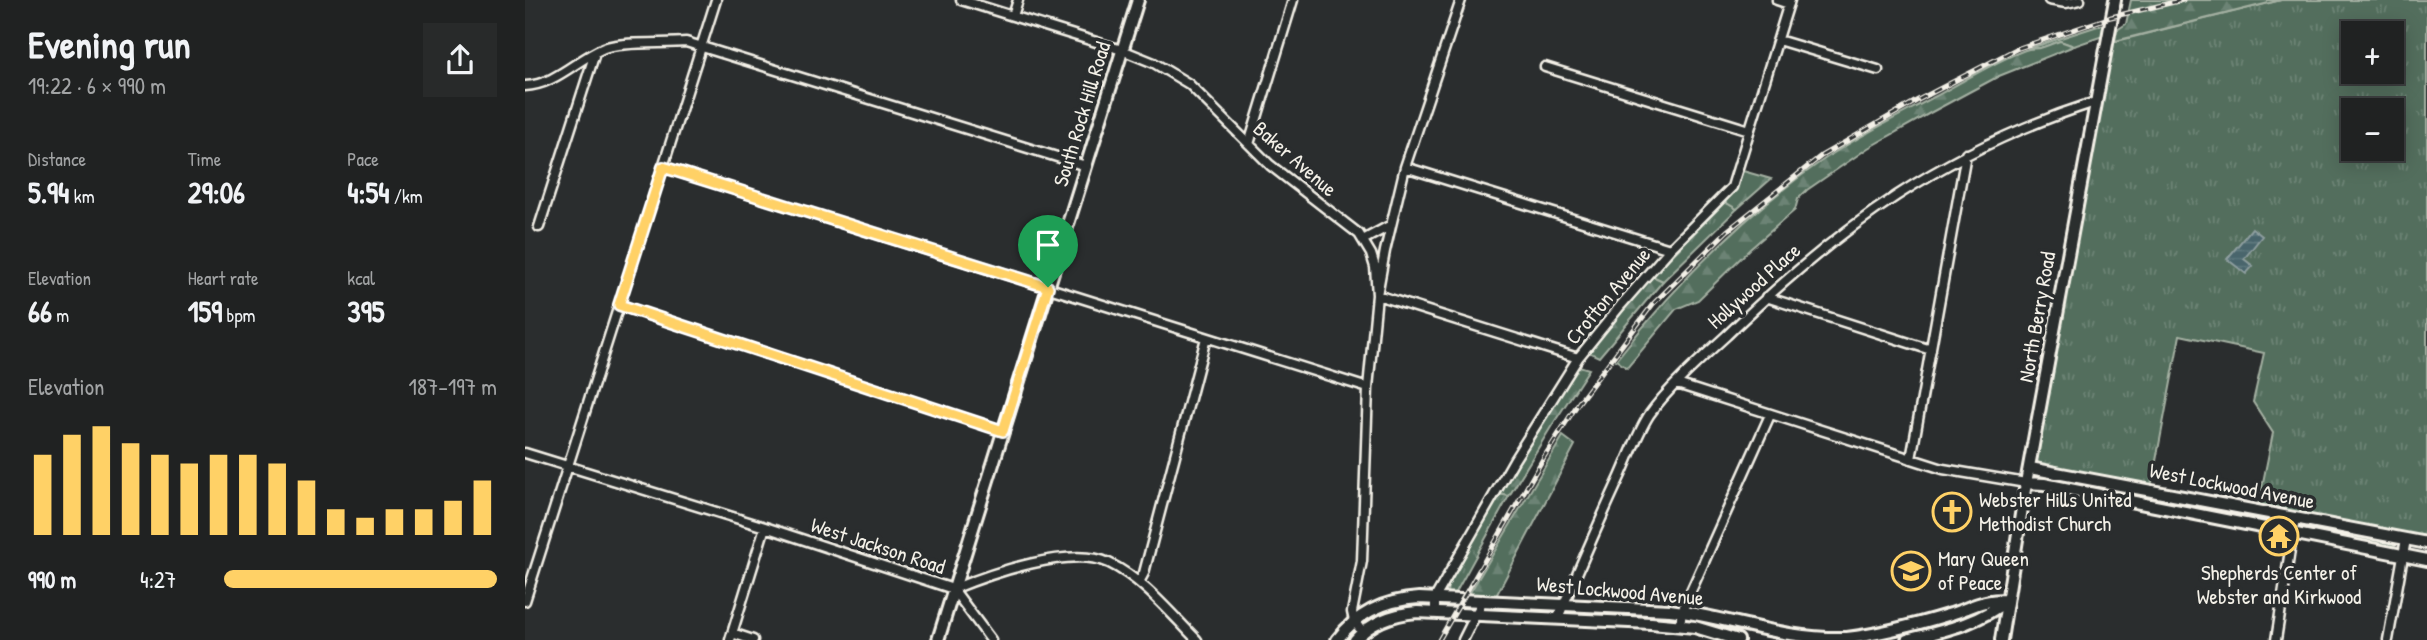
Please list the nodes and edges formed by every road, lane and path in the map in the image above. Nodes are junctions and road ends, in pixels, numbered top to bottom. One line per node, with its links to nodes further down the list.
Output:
1 (716, 0): 14 (street)
2 (961, 0): 12 (street, Baker Avenue)
3 (1018, 0): 12 (street)
4 (1138, 0): 15 (main road, South Rock Hill Road)
5 (1293, 0): 22 (street)
6 (1461, 0): 26 (street)
7 (1777, 0): 11 (street)
8 (2049, 0): 9 (street)
9 (2080, 0)
10 (2115, 0): 20 (main road, North Berry Road)
11 (1790, 2): 13 (street, Crofton Avenue)
12 (1013, 16): 15 (street, Baker Avenue)
13 (1778, 40): 18 (street); 21 (street, Crofton Avenue)
14 (701, 47): 16 (street); 24 (street); 25 (street)
15 (1122, 50): 22 (street, Baker Avenue); 24 (main road, South Rock Hill Road)
16 (595, 53): 19 (street); 28 (street)
17 (1545, 66): 21 (street)
18 (1878, 70)
19 (525, 86)
20 (2095, 102): 23 (street, Hollywood Place); 45 (main road, North Berry Road)
21 (1749, 130): 30 (street, Crofton Avenue)
22 (1249, 144): 29 (street, Baker Avenue)
23 (1966, 154): 33 (street, Hollywood Place); 36 (street)
24 (1086, 166): 31 (main road, South Rock Hill Road)
25 (663, 167): 31 (street); 34 (street)
26 (1405, 167): 27 (street); 30 (street)
27 (1391, 225): 29 (street); 32 (street)
28 (539, 227)
29 (1363, 240): 32 (street, Baker Avenue)
30 (1670, 249): 37 (street, Crofton Avenue)
31 (1048, 287): 35 (street); 41 (main road, South Rock Hill Road)
32 (1377, 295): 37 (street); 39 (street)
33 (1766, 297): 36 (street); 38 (street, Hollywood Place)
34 (619, 305): 41 (street); 44 (street)
35 (1206, 338): 39 (street); 56 (street)
36 (1931, 349): 43 (street)
37 (1578, 358): 58 (street, Crofton Avenue)
38 (1677, 384): 40 (street); 62 (street, Hollywood Place)
39 (1368, 388): 68 (street)
40 (1770, 415): 43 (street); 63 (street)
41 (1003, 431): 57 (main road, South Rock Hill Road)
42 (525, 453): 44 (street, West Jackson Road)
43 (1911, 459): 46 (street)
44 (569, 467): 50 (street, West Jackson Road); 61 (street)
45 (2030, 468): 46 (main road, North Berry Road); 47 (main road, West Lockwood Avenue)
46 (2027, 483): 48 (main road, West Lockwood Avenue); 60 (main road, North Berry Road)
47 (2153, 491): 48 (main road); 49 (main road, West Lockwood Avenue)
48 (2151, 505): 51 (main road, West Lockwood Avenue)
49 (2295, 518): 51 (street); 52 (main road, West Lockwood Avenue)
50 (765, 527): 57 (street, West Jackson Road); 73 (street)
51 (2294, 534): 54 (main road, West Lockwood Avenue); 84 (street)
52 (2406, 539): 53 (main road, West Lockwood Avenue); 54 (street)
53 (2427, 543)
54 (2404, 555): 55 (main road, West Lockwood Avenue); 85 (street)
55 (2427, 560)
56 (1139, 582): 57 (street, West Jackson Road); 78 (street, West Jackson Road)
57 (953, 589): 76 (main road, South Rock Hill Road); 77 (street)
58 (1435, 598): 59 (main road, West Lockwood Avenue); 64 (street, Crofton Avenue); 68 (main road, West Lockwood Avenue)
59 (1483, 600): 62 (main road, West Lockwood Avenue); 65 (street)
60 (2007, 600): 67 (main road); 69 (main road, West Lockwood Avenue); 83 (main road, North Berry Road)
61 (525, 601)
62 (1564, 604): 63 (main road, West Lockwood Avenue); 66 (street, Hollywood Place)
63 (1682, 611): 70 (street); 74 (main road, West Lockwood Avenue)
64 (1435, 612): 65 (main road, West Lockwood Avenue); 71 (main road, West Lockwood Avenue)
65 (1476, 614): 66 (main road, West Lockwood Avenue); 80 (street)
66 (1557, 618): 70 (main road, West Lockwood Avenue)
67 (1979, 618): 72 (main road); 83 (main road)
68 (1354, 621): 71 (street); 79 (main road, West Lockwood Avenue)
69 (1920, 622): 72 (main road); 74 (main road, West Lockwood Avenue)
70 (1680, 625): 81 (main road, West Lockwood Avenue)
71 (1359, 636)
72 (1922, 636): 82 (main road)
73 (731, 637): 75 (street)
74 (1850, 639)
75 (753, 640)
76 (937, 640)
77 (991, 640)
78 (1197, 640)
79 (1337, 640)
80 (1463, 640)
81 (1738, 640)
82 (1907, 640)
83 (2001, 640)
84 (2276, 640)
85 (2388, 640)

